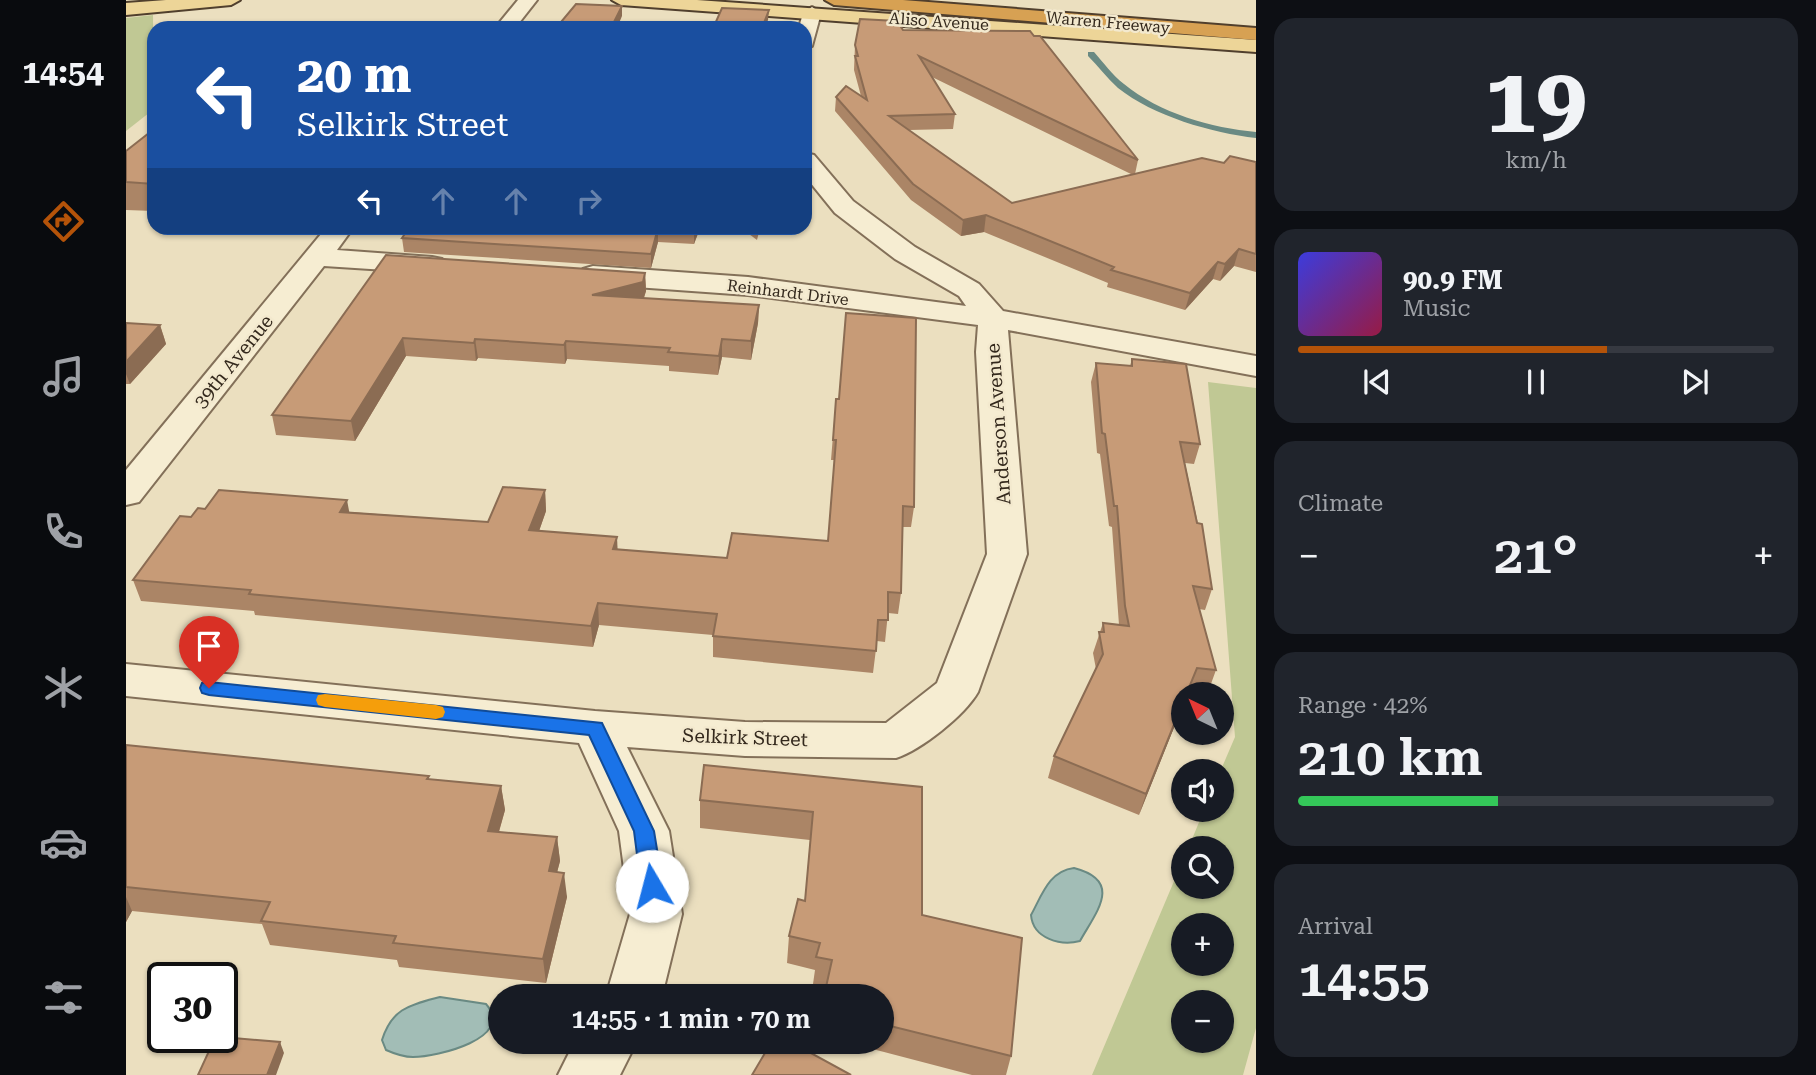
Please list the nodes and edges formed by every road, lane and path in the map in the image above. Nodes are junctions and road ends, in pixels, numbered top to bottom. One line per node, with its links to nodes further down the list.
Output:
1 (231, 0): 5 (main road)
2 (528, 0): 7 (street)
3 (621, 0): 6 (main road, Aliso Avenue)
4 (834, 0): 9 (highway, Warren Freeway)
5 (126, 9)
6 (812, 13): 8 (street); 10 (main road, Aliso Avenue)
7 (511, 21)
8 (810, 21)
9 (1256, 34)
10 (1256, 46)
11 (812, 169): 16 (street, Anderson Avenue)
12 (334, 235): 13 (street, 39th Avenue)
13 (315, 257): 14 (street); 18 (street, 39th Avenue)
14 (454, 267)
15 (561, 273): 16 (street, Reinhardt Drive)
16 (993, 318): 17 (street, Reinhardt Drive); 21 (street, Anderson Avenue)
17 (1256, 366)
18 (126, 494)
19 (126, 680): 20 (street, Selkirk Street)
20 (595, 728): 21 (street, Selkirk Street); 22 (street)
21 (896, 741)
22 (637, 984)
23 (600, 1054): 24 (street)
24 (587, 1075)

